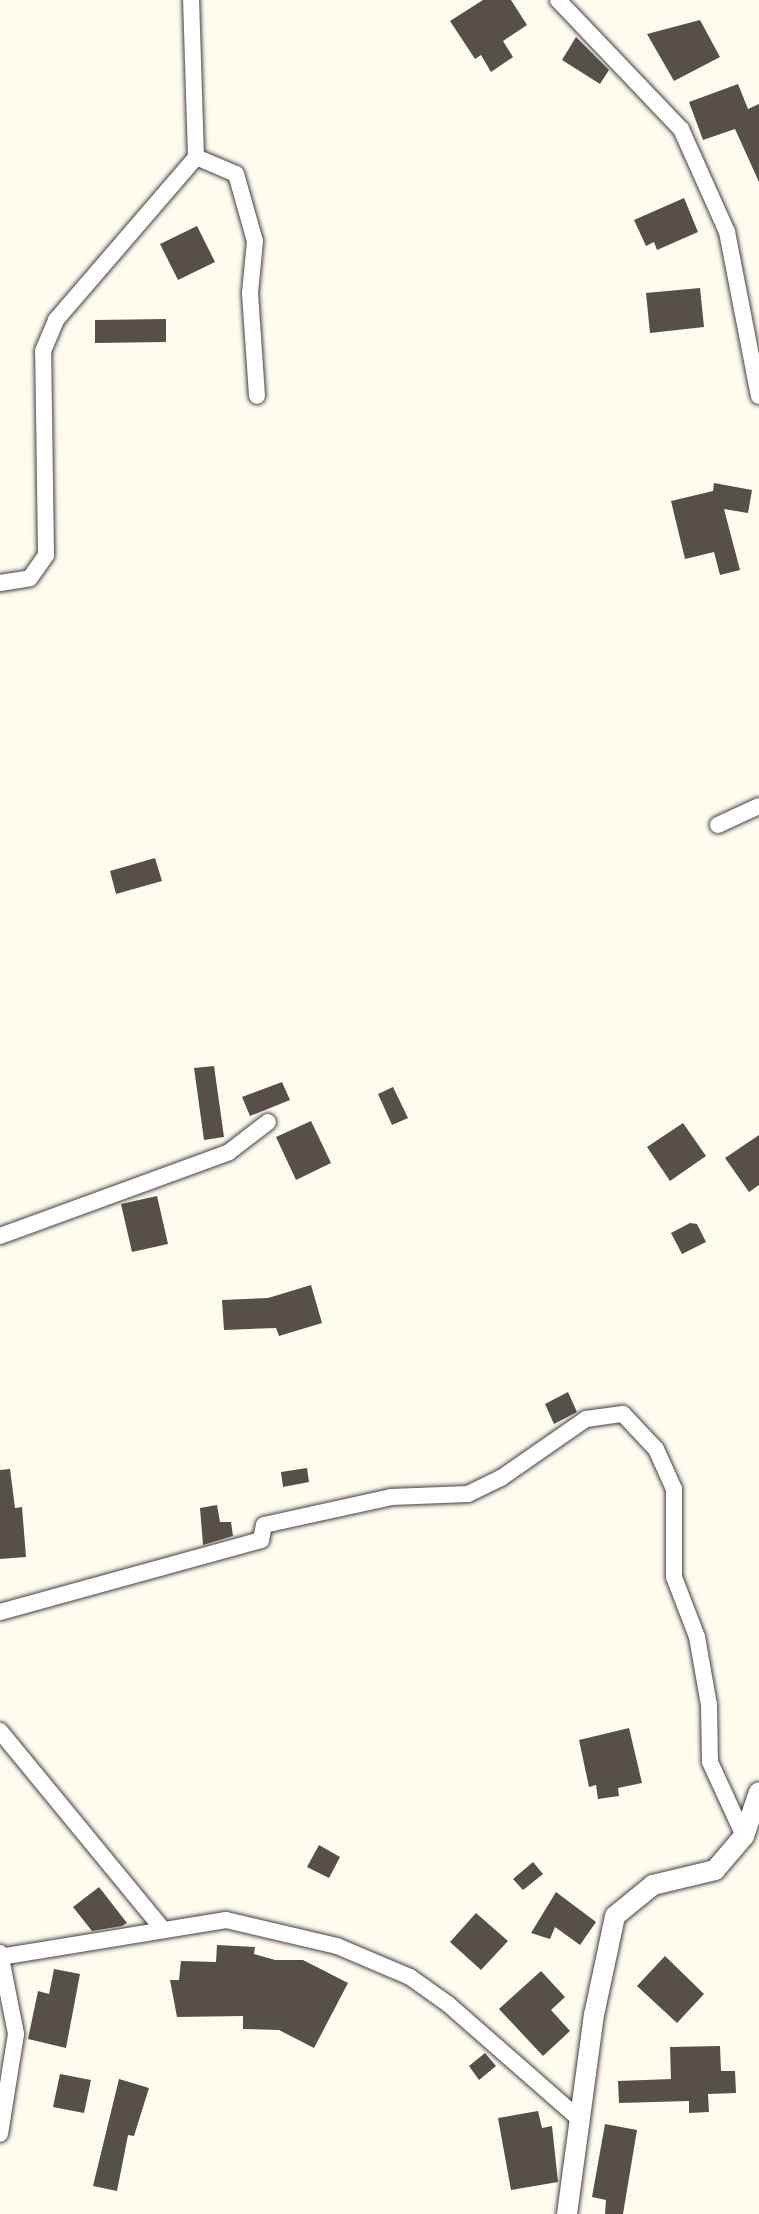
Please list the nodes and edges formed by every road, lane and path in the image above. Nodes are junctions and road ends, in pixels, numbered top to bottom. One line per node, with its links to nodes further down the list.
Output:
1 (191, 0): 3 (street)
2 (558, 0): 5 (street)
3 (196, 157): 4 (street); 6 (street)
4 (257, 396)
5 (759, 396)
6 (0, 583)
7 (759, 806): 8 (street)
8 (718, 825)
9 (268, 1122): 10 (street)
10 (0, 1236)
11 (0, 1612): 14 (street)
12 (0, 1731): 15 (street)
13 (759, 1792): 14 (street)
14 (744, 1836): 17 (street)
15 (161, 1927): 16 (street); 17 (street)
16 (1, 1956): 18 (street)
17 (578, 2118): 19 (street)
18 (0, 2134)
19 (567, 2214)

